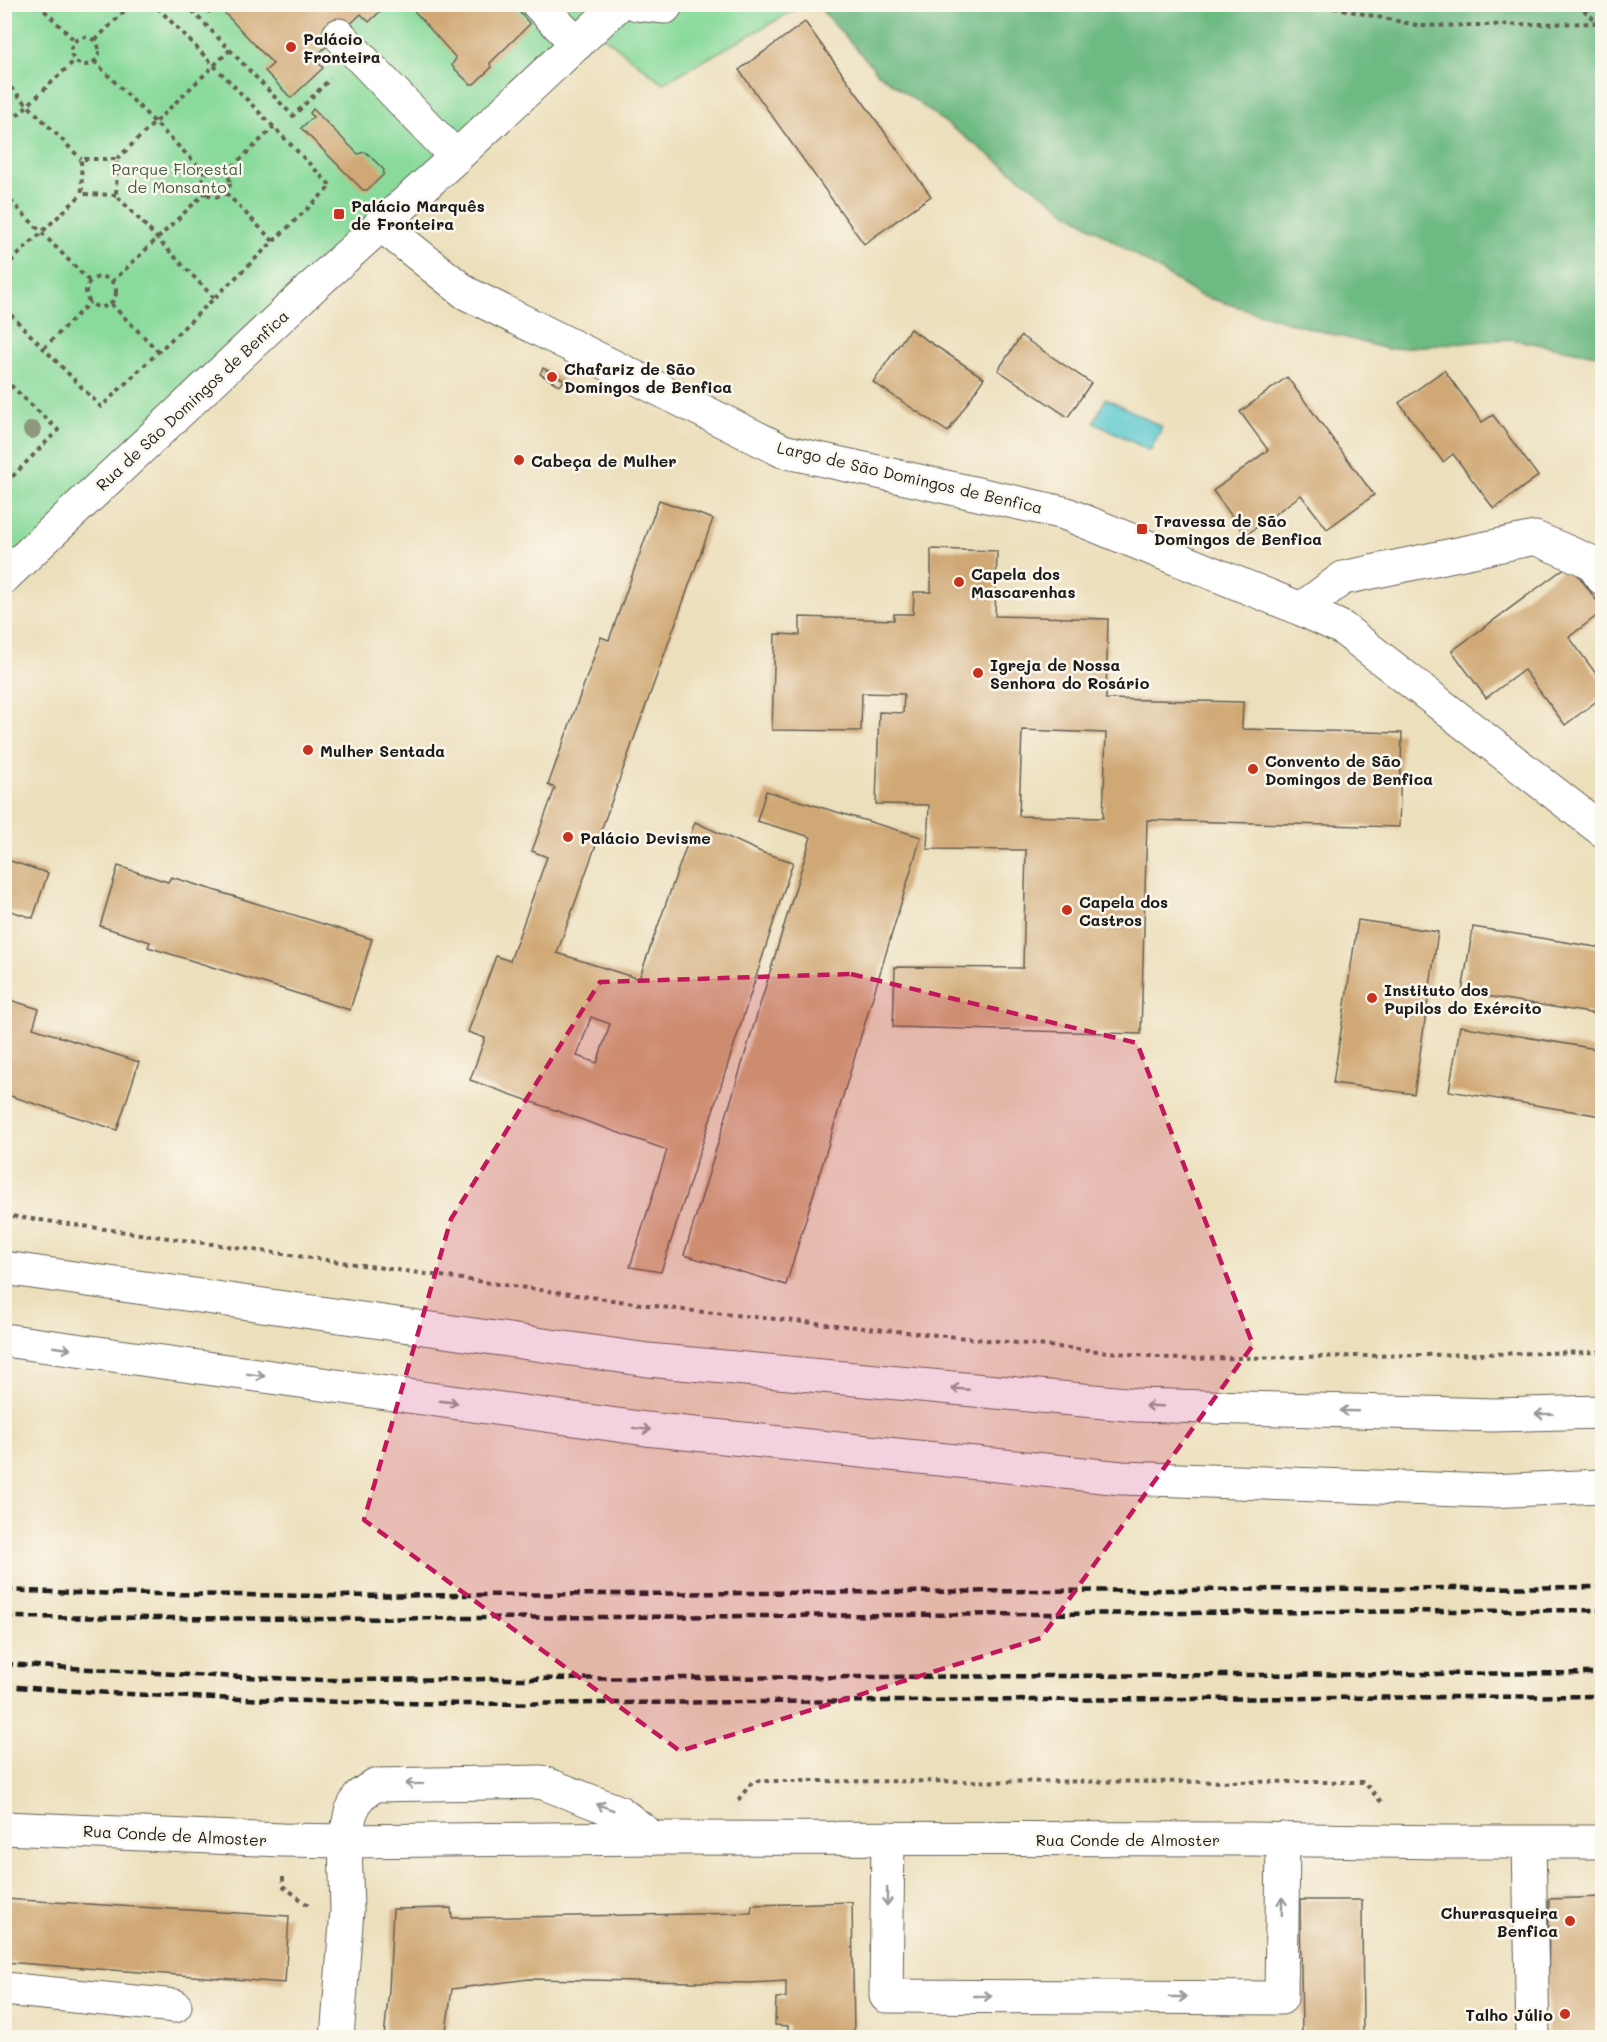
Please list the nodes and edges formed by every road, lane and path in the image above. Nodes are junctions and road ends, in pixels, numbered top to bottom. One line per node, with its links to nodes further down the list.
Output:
1 (38, 4): 13 (path)
2 (132, 4): 12 (path)
3 (154, 4): 19 (path)
4 (186, 4): 16 (path)
5 (538, 4): 15 (main road)
6 (619, 4): 15 (main road, Rua de São Domingos de Benfica)
7 (637, 4): 8 (main road)
8 (667, 4)
9 (1317, 4): 11 (path)
10 (1577, 4): 11 (path)
11 (1600, 24)
12 (94, 40): 13 (path); 18 (path)
13 (75, 41): 17 (path)
14 (348, 44): 16 (path); 25 (main road)
15 (577, 44): 25 (main road, Rua de São Domingos de Benfica)
16 (230, 50): 19 (path)
17 (75, 60): 18 (path); 21 (path)
18 (94, 62): 22 (path)
19 (214, 66): 22 (path); 23 (path)
20 (4, 81): 21 (path)
21 (29, 105): 24 (path); 26 (path)
22 (155, 122): 27 (path); 29 (path)
23 (274, 127): 28 (path); 38 (path)
24 (4, 128)
25 (456, 157): 35 (main road, Rua de São Domingos de Benfica)
26 (81, 159): 27 (path); 33 (path)
27 (117, 159): 34 (path)
28 (226, 173): 29 (path); 31 (path)
29 (206, 174): 30 (path)
30 (206, 192): 31 (path); 37 (path)
31 (226, 193): 38 (path)
32 (4, 194): 36 (path)
33 (82, 194): 34 (path); 36 (path)
34 (116, 195): 37 (path)
35 (380, 224): 50 (main road, Rua de São Domingos de Benfica); 52 (main road, Largo de São Domingos de Benfica)
36 (42, 233): 39 (path); 40 (path)
37 (157, 239): 41 (path); 42 (path)
38 (273, 241): 42 (path)
39 (4, 268)
40 (90, 282): 41 (path); 43 (path)
41 (112, 282): 44 (path)
42 (214, 298): 47 (path)
43 (90, 303): 44 (path); 46 (path)
44 (111, 304): 47 (path)
45 (4, 308): 46 (path)
46 (44, 348): 47 (path)
47 (158, 351)
48 (4, 379): 49 (path)
49 (4, 486)
50 (4, 577)
51 (1602, 578): 52 (main road)
52 (1302, 609): 53 (main road)
53 (1602, 830)
54 (4, 1215): 57 (path)
55 (4, 1268): 58 (main road, one-way to 55)
56 (4, 1340): 59 (main road, one-way to 59)
57 (1602, 1352)
58 (1602, 1412)
59 (1602, 1486)
60 (4, 1828): 64 (main road, Rua Conde de Almoster)
61 (653, 1838): 62 (main road, Rua Conde de Almoster); 64 (main road, Rua Conde de Almoster); 64 (main road, one-way to 64)
62 (888, 1838): 63 (main road, Rua Conde de Almoster); 63 (main road, one-way to 63)
63 (1283, 1839): 66 (main road, Rua Conde de Almoster)
64 (345, 1841): 69 (main road)
65 (1602, 1842): 66 (main road, Rua Conde de Almoster)
66 (1529, 1843): 70 (main road)
67 (4, 1989): 68 (main road)
68 (175, 2006)
69 (337, 2037)
70 (1533, 2037)

